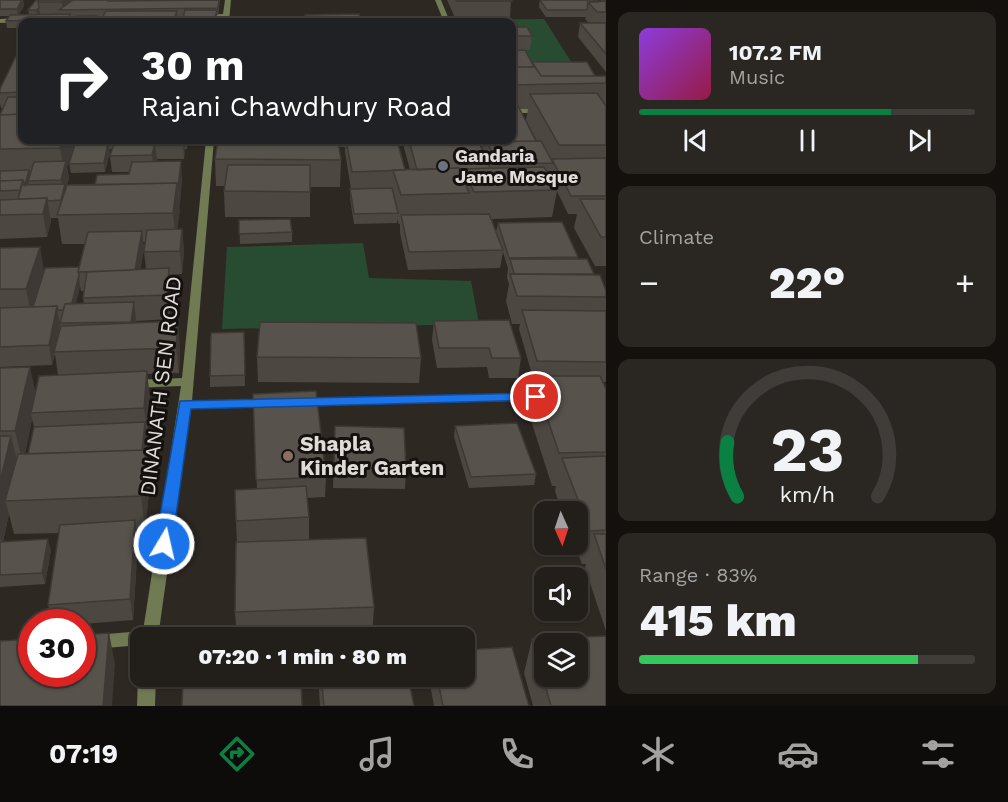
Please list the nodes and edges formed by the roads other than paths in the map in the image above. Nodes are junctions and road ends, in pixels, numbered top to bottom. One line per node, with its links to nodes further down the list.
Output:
1 (228, 0): 3 (street)
2 (438, 0): 4 (street)
3 (227, 18)
4 (445, 18)
5 (18, 20): 6 (street)
6 (0, 21)
7 (516, 111): 8 (street)
8 (554, 111)
9 (210, 144): 10 (street, DINANATH SEN ROAD)
10 (188, 382): 11 (street); 13 (street, DINANATH SEN ROAD)
11 (117, 385)
12 (559, 397): 13 (street)
13 (185, 405): 14 (street, DINANATH SEN ROAD)
14 (152, 627)
15 (130, 639): 16 (street)
16 (96, 642)
17 (147, 687): 18 (street)
18 (146, 706)

